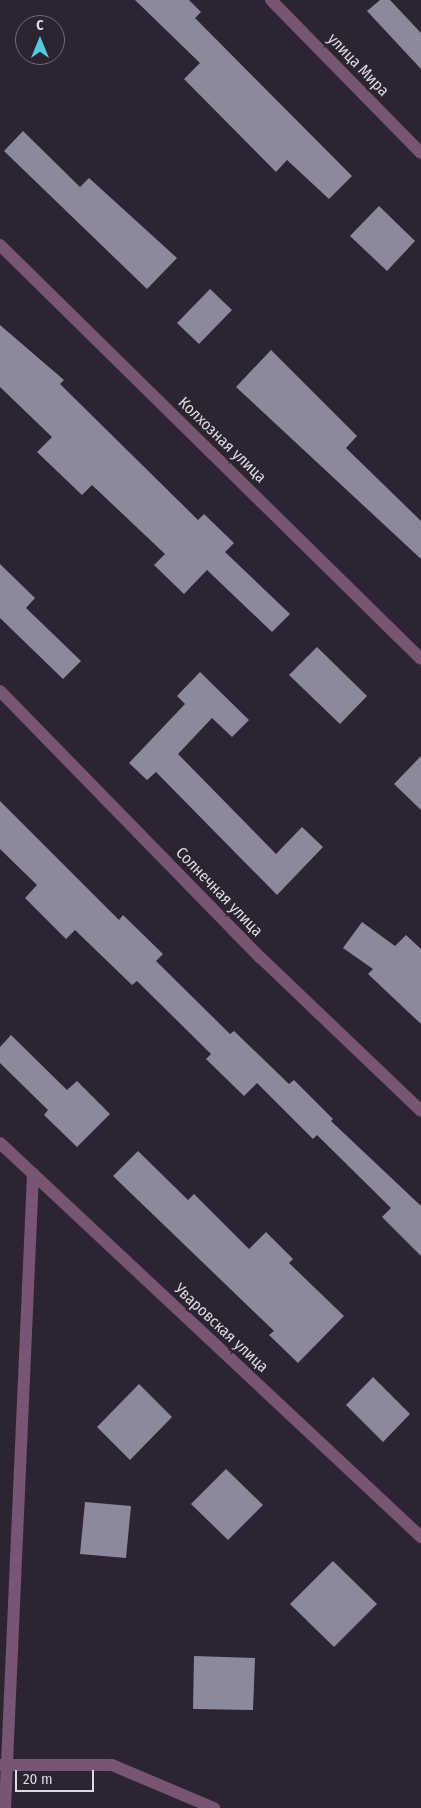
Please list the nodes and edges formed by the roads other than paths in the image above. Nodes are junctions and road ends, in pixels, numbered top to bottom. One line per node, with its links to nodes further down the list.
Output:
1 (271, 0): 2 (street, улица Мира)
2 (421, 153)
3 (0, 245): 4 (street, Колхозная улица)
4 (421, 659)
5 (0, 691): 6 (street, Солнечная улица)
6 (421, 1111)
7 (0, 1143): 8 (street, Уваровская улица)
8 (33, 1174): 9 (street, Уваровская улица); 10 (street)
9 (421, 1537)
10 (3, 1765): 11 (street); 12 (street)
11 (5, 1808)
12 (214, 1808)

